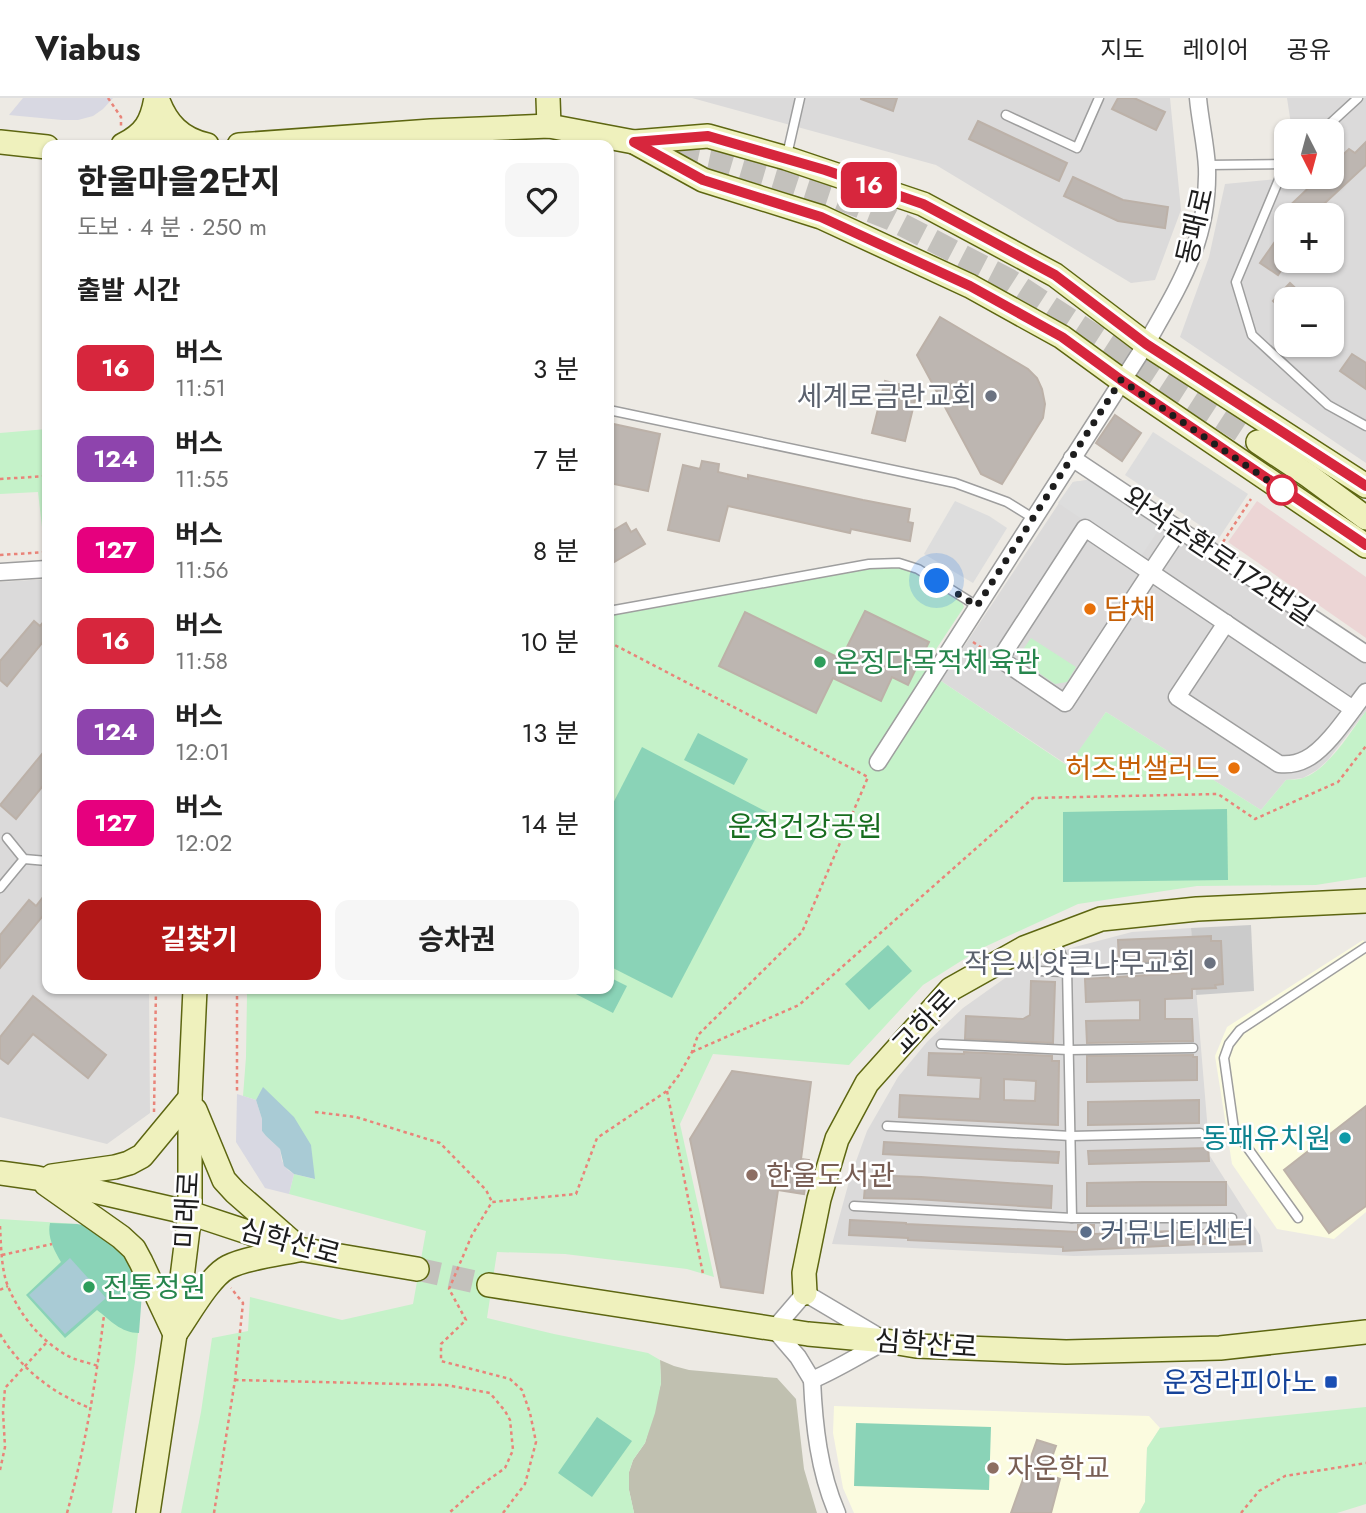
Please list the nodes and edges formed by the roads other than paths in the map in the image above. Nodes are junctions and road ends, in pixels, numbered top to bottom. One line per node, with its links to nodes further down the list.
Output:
1 (157, 98): 10 (street); 11 (street); 12 (street)
2 (548, 98): 9 (street)
3 (800, 98): 17 (lane)
4 (1099, 98): 7 (lane)
5 (1198, 98): 19 (street, 동패로)
6 (1358, 98): 8 (lane)
7 (1006, 115)
8 (1335, 119)
9 (549, 126): 13 (street); 15 (street)
10 (122, 140)
11 (160, 140)
12 (191, 140)
13 (308, 140)
14 (0, 142): 16 (street)
15 (634, 142): 17 (street); 22 (street)
16 (42, 146)
17 (786, 158): 21 (street)
18 (1274, 164): 19 (lane)
19 (1207, 165): 21 (street, 동패로)
20 (1275, 189): 24 (lane)
21 (1146, 344): 22 (street, 동패로); 27 (street)
22 (1121, 380): 26 (street); 31 (street)
23 (614, 411): 28 (lane)
24 (1366, 426)
25 (1258, 442): 29 (street)
26 (1072, 458): 28 (street); 30 (street, 와석순환로172번길)
27 (1366, 486)
28 (1033, 518): 35 (street)
29 (1366, 518)
30 (1179, 530): 34 (street); 38 (street, 와석순환로172번길)
31 (1366, 545)
32 (42, 569): 33 (street)
33 (0, 572)
34 (1151, 572): 34 (street); 37 (street)
35 (977, 606): 36 (lane); 41 (street)
36 (614, 610)
37 (1226, 624): 40 (street); 40 (street)
38 (1366, 654)
39 (1366, 692): 40 (street)
40 (1353, 709)
41 (878, 762)
42 (7, 838): 43 (lane)
43 (24, 859): 44 (lane); 45 (lane)
44 (42, 861)
45 (0, 887)
46 (1366, 901): 47 (street, 교하로)
47 (1054, 937): 51 (lane); 70 (street, 교하로)
48 (1366, 947): 66 (lane)
49 (1184, 966): 51 (lane)
50 (1038, 971): 51 (lane)
51 (1068, 972): 55 (lane)
52 (195, 994): 56 (street, 미래로)
53 (941, 1044): 55 (lane)
54 (1193, 1048): 55 (lane)
55 (1069, 1050): 59 (lane)
56 (190, 1098): 61 (street); 63 (street, 미래로); 67 (street)
57 (887, 1126): 59 (lane)
58 (1200, 1133): 59 (lane)
59 (1070, 1136): 65 (lane)
60 (0, 1173): 61 (street, 심학산로)
61 (37, 1178): 63 (street, 심학산로); 73 (street)
62 (854, 1206): 65 (lane)
63 (190, 1213): 67 (street, 심학산로); 73 (street, 미래로)
64 (1232, 1217): 65 (lane)
65 (1072, 1218)
66 (1298, 1218)
67 (299, 1249): 68 (street, 심학산로); 73 (street)
68 (417, 1269)
69 (489, 1285): 71 (street, 심학산로)
70 (805, 1293): 71 (street); 74 (street)
71 (774, 1329): 74 (street, 심학산로); 75 (street)
72 (1366, 1332): 74 (street, 심학산로)
73 (175, 1334): 76 (street, 미래로)
74 (886, 1341): 75 (street)
75 (812, 1380): 77 (street)
76 (148, 1513)
77 (837, 1513)

